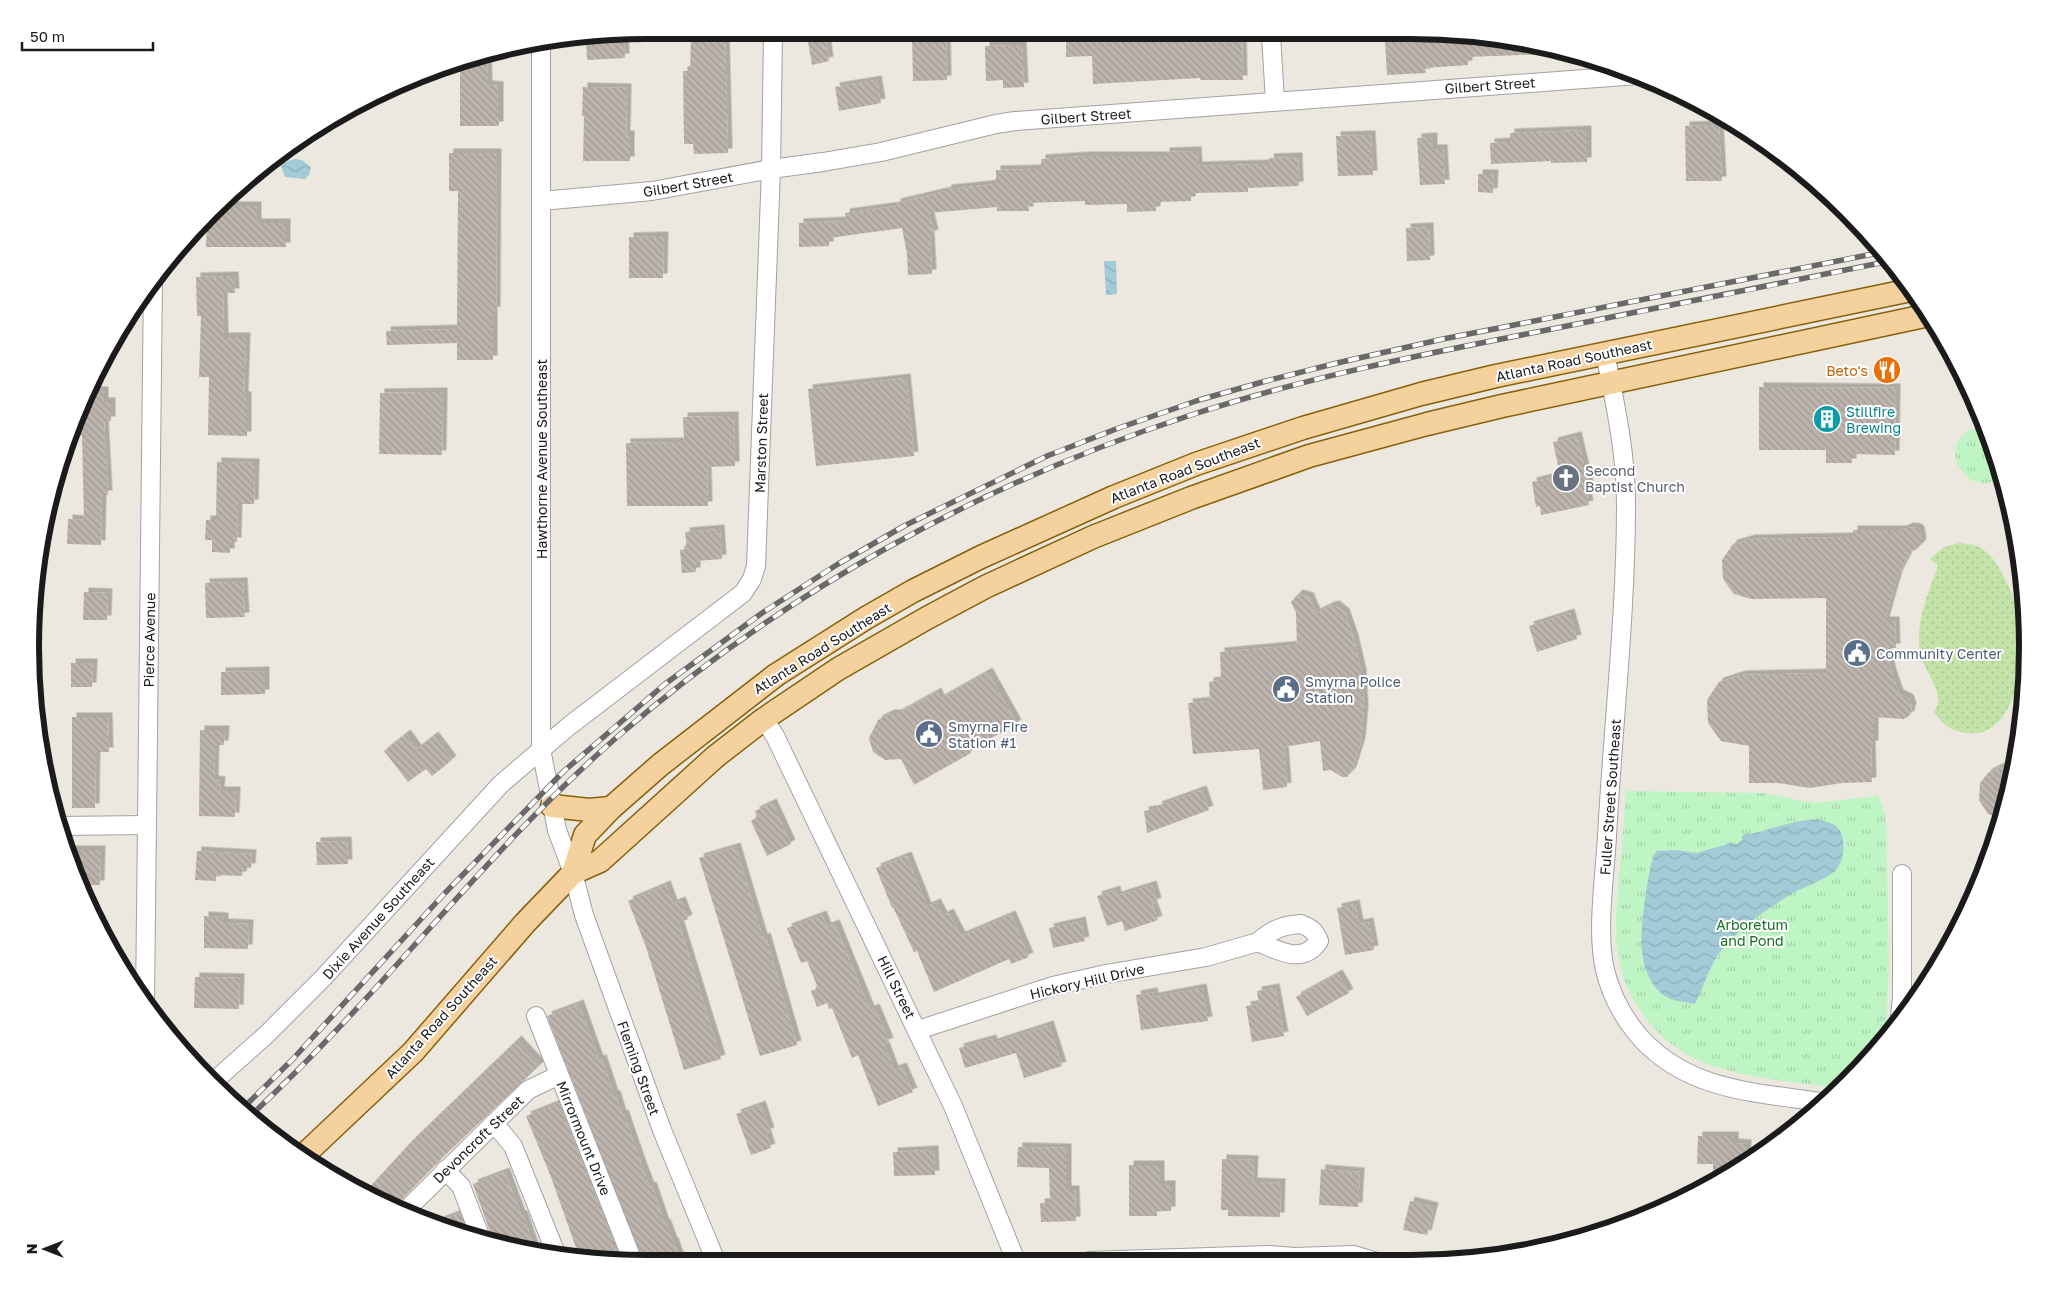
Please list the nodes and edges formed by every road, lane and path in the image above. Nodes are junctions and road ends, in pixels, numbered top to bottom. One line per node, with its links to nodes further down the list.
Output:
1 (773, 39): 6 (street, Marston Street)
2 (1271, 39): 5 (street)
3 (541, 48): 7 (street, Hawthorne Avenue Southeast)
4 (1621, 76): 5 (street, Gilbert Street)
5 (1275, 101): 6 (street, Gilbert Street)
6 (770, 169): 7 (street, Gilbert Street); 14 (street, Marston Street)
7 (541, 201): 14 (street, Hawthorne Avenue Southeast)
8 (1904, 291): 11 (main road, Atlanta Road Southeast)
9 (153, 293): 17 (street, Pierce Avenue)
10 (1922, 317): 12 (main road, Atlanta Road Southeast)
11 (1605, 353): 12 (street, Fuller Street Southeast); 16 (main road, Atlanta Road Southeast)
12 (1611, 382): 13 (main road, Atlanta Road Southeast); 28 (street, Fuller Street Southeast)
13 (764, 719): 19 (main road, Atlanta Road Southeast); 25 (street, Hill Street)
14 (541, 749): 15 (street, Hawthorne Avenue Southeast); 27 (street, Dixie Avenue Southeast)
15 (552, 806): 16 (main road); 19 (street, Hawthorne Avenue Southeast)
16 (611, 808): 19 (main road, Atlanta Road Southeast)
17 (147, 825): 18 (street); 22 (street, Pierce Avenue)
18 (66, 826)
19 (573, 873): 30 (main road, Atlanta Road Southeast); 36 (street, Fleming Street)
20 (1902, 874): 23 (street)
21 (1258, 942): 25 (street, Hickory Hill Drive)
22 (145, 991)
23 (1901, 1007)
24 (536, 1016): 26 (street, Mirrormount Drive)
25 (918, 1030): 37 (street, Hill Street)
26 (559, 1076): 29 (street, Devoncroft Street); 35 (street, Mirrormount Drive)
27 (218, 1078)
28 (1815, 1101)
29 (494, 1123): 31 (street, Devoncroft Street); 34 (street)
30 (307, 1152)
31 (445, 1170): 32 (street, Devoncroft Street); 33 (street)
32 (409, 1207)
33 (478, 1231)
34 (554, 1248)
35 (630, 1255)
36 (713, 1255)
37 (1014, 1255)

